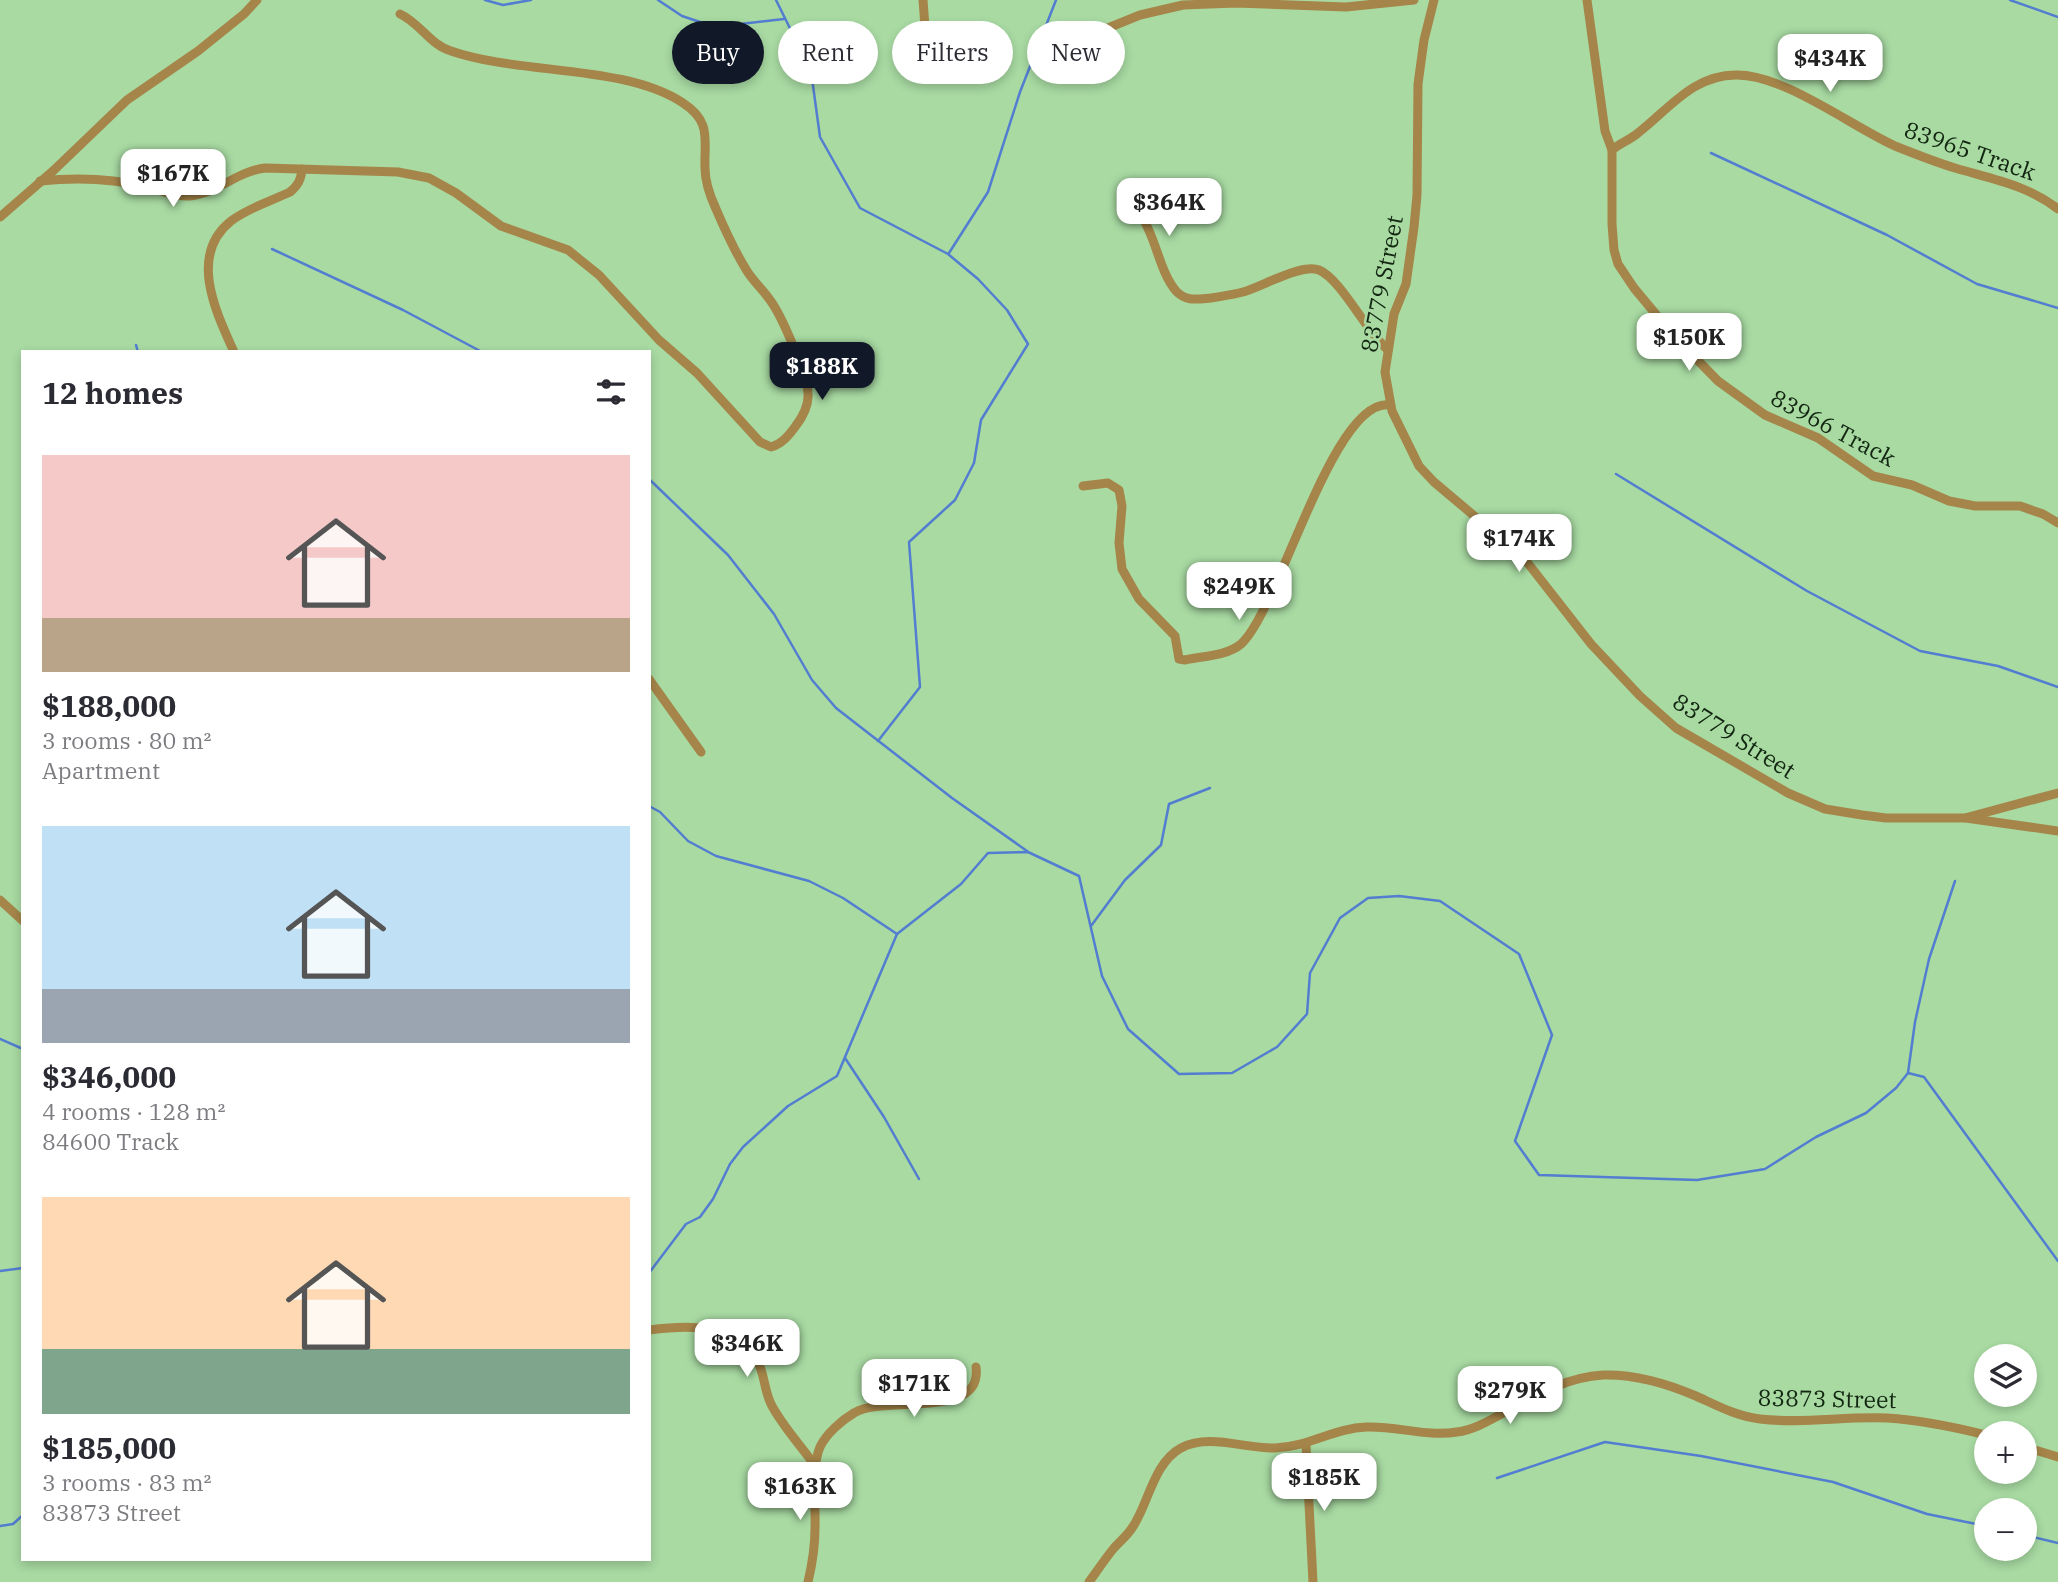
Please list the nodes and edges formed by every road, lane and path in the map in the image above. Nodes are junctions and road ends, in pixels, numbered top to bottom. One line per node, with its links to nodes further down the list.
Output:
1 (257, 0): 11 (street)
2 (923, 0): 7 (street)
3 (1414, 0): 8 (street)
4 (1434, 0): 16 (street, 83779 Street)
5 (1587, 0): 9 (street, 83966 Track)
6 (400, 14): 10 (street)
7 (925, 21)
8 (1125, 21)
9 (1612, 150): 13 (street, 83965 Track); 19 (street, 83966 Track)
10 (302, 169): 11 (street); 15 (street)
11 (40, 181): 14 (street)
12 (1130, 195): 16 (street)
13 (2058, 209)
14 (0, 217)
15 (233, 350)
16 (1388, 350): 17 (street, 83779 Street)
17 (1390, 405): 18 (street); 23 (street, 83779 Street)
18 (1083, 486)
19 (2058, 523)
20 (651, 682): 21 (street)
21 (701, 752)
22 (2058, 793): 23 (street, 83779 Street)
23 (1965, 818): 24 (street)
24 (2058, 831)
25 (0, 900): 26 (street)
26 (21, 919)
27 (651, 1330): 33 (street)
28 (976, 1367): 33 (street)
29 (1974, 1432): 30 (street, 83873 Street)
30 (1306, 1445): 35 (street, 83873 Street); 36 (street)
31 (2037, 1451): 32 (street)
32 (2058, 1457)
33 (816, 1467): 34 (street)
34 (808, 1582)
35 (1089, 1582)
36 (1313, 1582)

